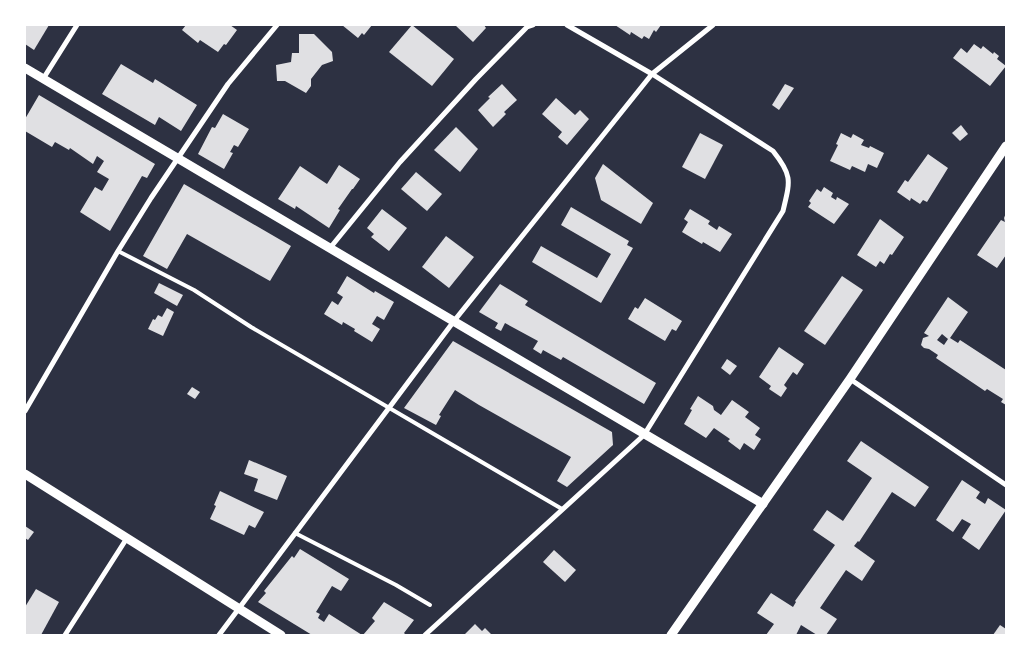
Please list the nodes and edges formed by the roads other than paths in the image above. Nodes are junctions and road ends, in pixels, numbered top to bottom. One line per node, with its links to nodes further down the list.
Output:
1 (77, 25): 8 (street)
2 (277, 25): 10 (street)
3 (533, 25): 11 (street)
4 (567, 25): 7 (street)
5 (713, 25): 7 (street)
6 (25, 68): 8 (street)
7 (652, 74): 13 (street); 17 (street)
8 (43, 79): 10 (street)
9 (1006, 146): 14 (street)
10 (178, 159): 11 (street); 12 (street)
11 (330, 248): 13 (street)
12 (118, 251): 15 (lane); 16 (street)
13 (454, 321): 15 (street); 17 (street)
14 (850, 379): 19 (street); 20 (street)
15 (390, 409): 21 (lane); 22 (street)
16 (25, 411)
17 (644, 434): 20 (street); 21 (street)
18 (25, 474): 23 (street)
19 (1006, 485)
20 (763, 504): 30 (street)
21 (562, 509): 29 (street)
22 (295, 533): 24 (lane); 25 (street)
23 (127, 538): 25 (street); 26 (street)
24 (430, 605)
25 (238, 608): 27 (street); 28 (street)
26 (65, 635)
27 (220, 635)
28 (280, 635)
29 (424, 635)
30 (671, 635)

